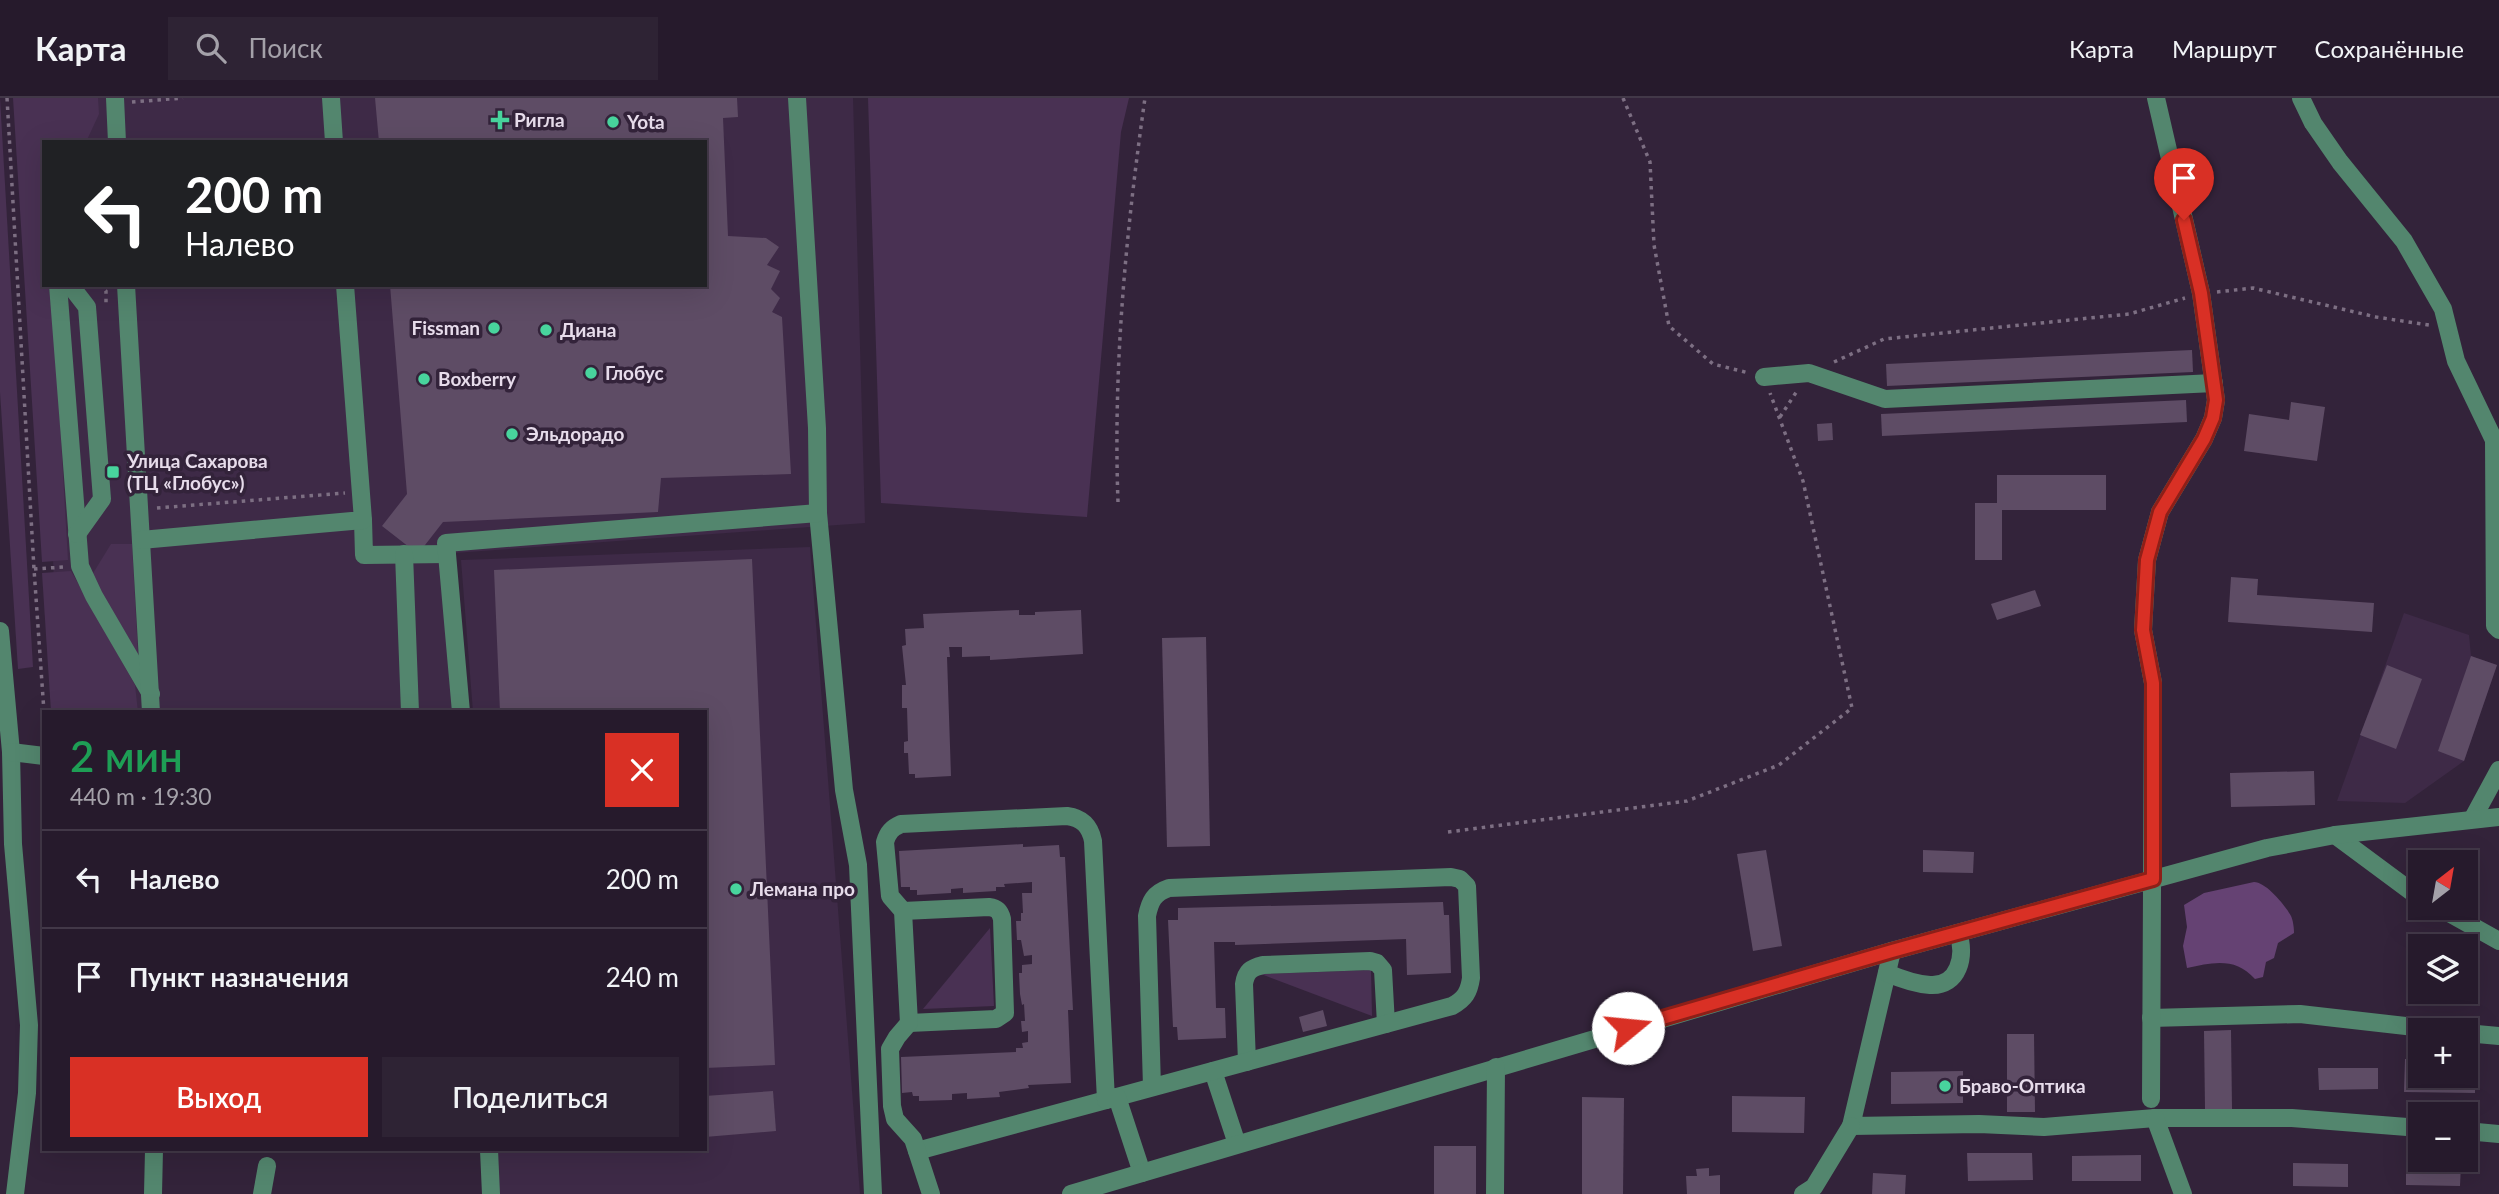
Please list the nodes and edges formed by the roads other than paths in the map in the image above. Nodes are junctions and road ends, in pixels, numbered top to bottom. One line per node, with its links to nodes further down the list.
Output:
1 (331, 98): 7 (street)
2 (797, 98): 14 (street)
3 (2156, 98): 13 (street)
4 (2301, 98): 20 (street)
5 (115, 101): 6 (street)
6 (115, 139)
7 (334, 140)
8 (58, 287): 16 (street)
9 (72, 287): 16 (street)
10 (126, 287): 17 (street)
11 (345, 287): 15 (street)
12 (1764, 377): 13 (street)
13 (2214, 383): 32 (street)
14 (818, 513): 19 (street); 67 (street)
15 (363, 520): 17 (street); 18 (street)
16 (77, 534): 22 (street)
17 (141, 540): 22 (street)
18 (404, 554): 19 (street); 23 (street)
19 (447, 554): 24 (street)
20 (2499, 630)
21 (0, 631): 25 (street)
22 (151, 703)
23 (410, 710)
24 (461, 710)
25 (10, 752): 26 (street); 31 (street)
26 (42, 756)
27 (2499, 770): 29 (street)
28 (2499, 817): 29 (street)
29 (2473, 818): 30 (street)
30 (2334, 835): 32 (street); 33 (street)
31 (7, 843): 63 (street)
32 (2153, 879): 36 (street); 40 (street)
33 (2408, 889)
34 (904, 911): 41 (street); 41 (street); 50 (street)
35 (2461, 920): 37 (street)
36 (1958, 933): 38 (street); 39 (street)
37 (2499, 941)
38 (1892, 951): 39 (street); 47 (street)
39 (1887, 973): 53 (street)
40 (2151, 1018): 43 (street); 51 (street)
41 (909, 1023): 60 (street)
42 (1385, 1024): 46 (street); 46 (street); 49 (street)
43 (2408, 1026)
44 (2478, 1033): 45 (street)
45 (2499, 1036)
46 (1247, 1062): 48 (street)
47 (1496, 1067): 57 (street); 70 (street)
48 (1213, 1071): 49 (street); 57 (street)
49 (1153, 1087): 50 (street)
50 (1111, 1098): 60 (street); 62 (street)
51 (2151, 1099)
52 (2155, 1118): 53 (street); 54 (street); 72 (street)
53 (1851, 1126): 71 (street)
54 (2408, 1127)
55 (2478, 1132): 56 (street)
56 (2499, 1134)
57 (1237, 1144): 62 (street)
58 (155, 1151): 64 (street)
59 (489, 1151): 66 (street)
60 (917, 1151): 68 (street)
61 (268, 1167): 65 (street)
62 (1142, 1173): 69 (street)
63 (15, 1194)
64 (153, 1194)
65 (262, 1194)
66 (491, 1194)
67 (873, 1194)
68 (931, 1194)
69 (1071, 1194)
70 (1495, 1194)
71 (1803, 1194)
72 (2183, 1194)

